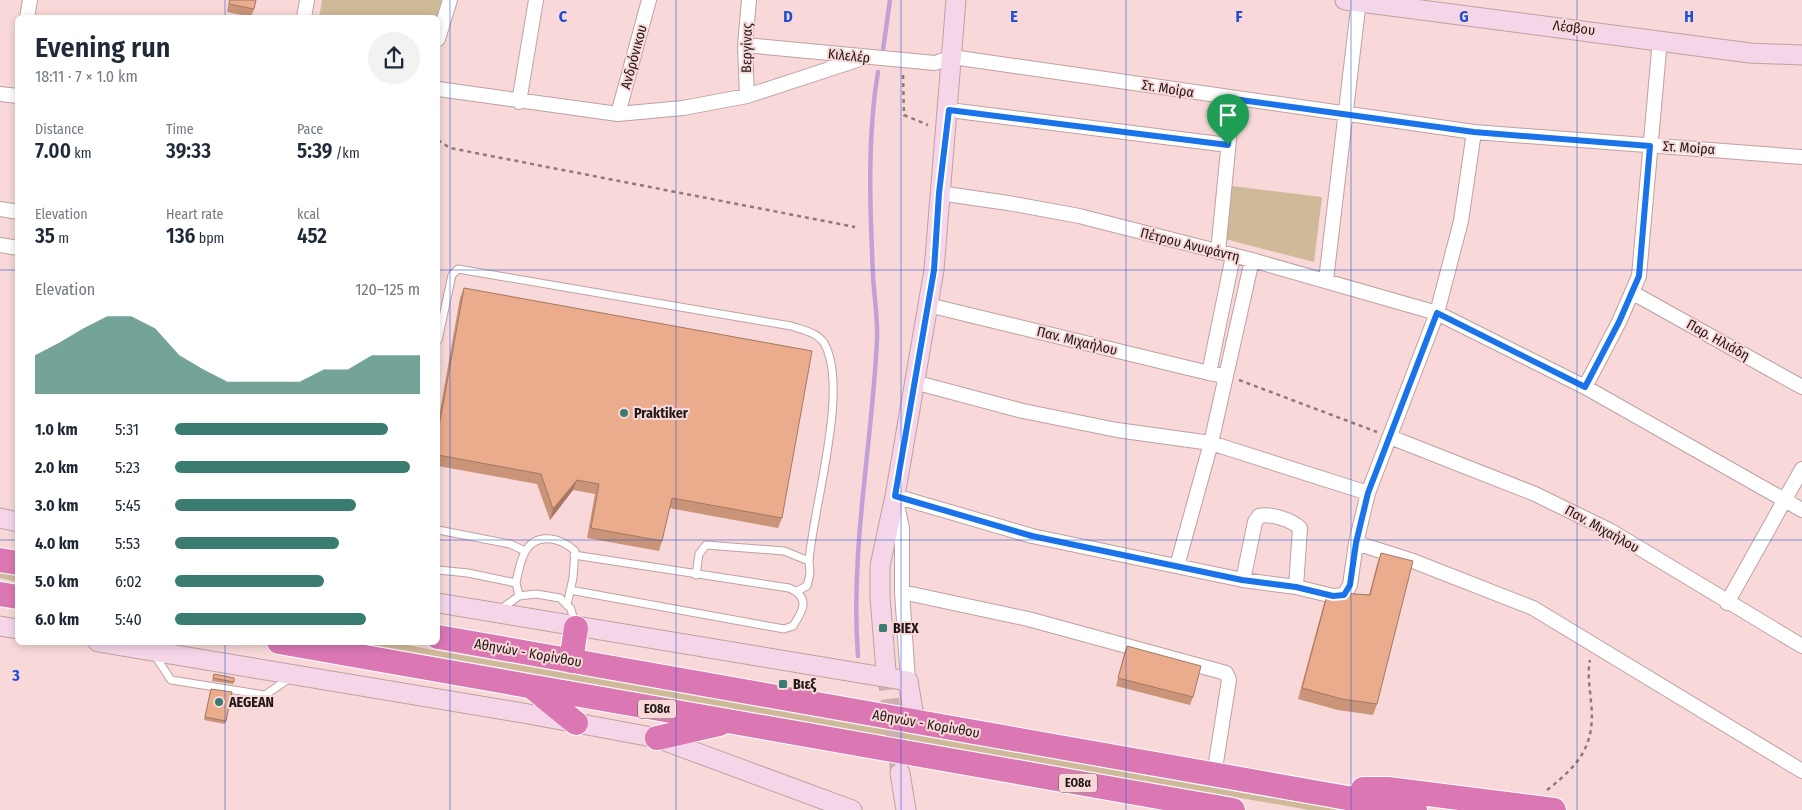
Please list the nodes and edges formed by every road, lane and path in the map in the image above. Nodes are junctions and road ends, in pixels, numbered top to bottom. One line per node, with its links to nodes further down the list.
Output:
1 (30, 0): 9 (street)
2 (307, 0): 10 (street)
3 (450, 0): 11 (street)
4 (536, 0): 23 (street)
5 (650, 0): 25 (street, Ανδρόνικου)
6 (749, 0): 13 (street, Βεργίνας)
7 (956, 0): 15 (street)
8 (1354, 0): 12 (street, Λέσβου); 26 (street)
9 (28, 15)
10 (304, 15)
11 (440, 32)
12 (1660, 39): 14 (street, Λέσβου); 31 (street)
13 (745, 45): 16 (street, Κιλελέρ); 21 (street, Βεργίνας)
14 (1802, 55)
15 (952, 57): 17 (street, Κιλελέρ); 22 (street, Στ. Μοίρα); 24 (street)
16 (866, 58): 17 (street, Κιλελέρ); 21 (street)
17 (904, 61): 27 (path)
18 (440, 89): 23 (street)
19 (0, 94): 20 (street)
20 (15, 96)
21 (747, 96): 25 (street)
22 (1233, 99): 26 (street, Στ. Μοίρα); 30 (street)
23 (519, 102): 25 (street)
24 (949, 110): 27 (street); 30 (street)
25 (618, 114)
26 (1344, 114): 28 (street, Στ. Μοίρα); 42 (street)
27 (947, 130): 33 (street)
28 (1474, 132): 31 (street, Στ. Μοίρα); 45 (street)
29 (440, 141): 36 (path)
30 (1228, 145): 39 (street)
31 (1650, 146): 32 (street, Στ. Μοίρα); 43 (street)
32 (1802, 156)
33 (939, 193): 39 (street, Πέτρου Ανυφάντη); 44 (street)
34 (0, 209): 35 (street)
35 (15, 212)
36 (855, 228)
37 (0, 245): 38 (street)
38 (15, 248)
39 (1218, 252): 40 (street, Πέτρου Ανυφάντη)
40 (1233, 256): 41 (street, Πέτρου Ανυφάντη); 47 (street)
41 (1252, 260): 42 (street, Πέτρου Ανυφάντη); 48 (street)
42 (1326, 280): 45 (street, Πέτρου Ανυφάντη)
43 (1633, 293): 50 (street); 51 (street, Παρ. Ηλιάδη)
44 (928, 305): 47 (street, Παν. Μιχαήλου); 49 (street)
45 (1437, 313): 50 (street, Πέτρου Ανυφάντη); 52 (street)
46 (440, 331): 66 (lane)
47 (1209, 373): 48 (street, Παν. Μιχαήλου)
48 (1226, 376): 52 (path); 53 (street)
49 (914, 382): 53 (street); 56 (street)
50 (1585, 387): 57 (street, Πέτρου Ανυφάντη)
51 (1802, 387)
52 (1390, 437): 55 (street); 81 (street, Παν. Μιχαήλου)
53 (1211, 443): 55 (street); 68 (street)
54 (1802, 469): 57 (street)
55 (1368, 493): 62 (street)
56 (895, 496): 68 (street); 76 (street); 93 (street)
57 (1786, 501): 58 (street, Πέτρου Ανυφάντη); 81 (street)
58 (1802, 510)
59 (0, 518): 60 (street)
60 (15, 521)
61 (440, 530): 63 (lane)
62 (1356, 543): 73 (street); 88 (street)
63 (525, 551): 64 (lane); 72 (lane)
64 (574, 555): 70 (lane); 74 (lane)
65 (0, 560): 67 (highway)
66 (809, 561): 70 (lane); 75 (lane)
67 (15, 562)
68 (1177, 566): 71 (street)
69 (440, 570): 72 (lane)
70 (696, 575): 75 (lane)
71 (1242, 580): 73 (street); 73 (street)
72 (516, 582): 79 (lane)
73 (1296, 587)
74 (570, 590): 75 (lane); 82 (lane)
75 (797, 591)
76 (902, 592): 94 (street); 102 (street)
77 (0, 594): 78 (highway)
78 (15, 596)
79 (519, 596): 82 (lane); 83 (lane)
80 (440, 603): 83 (street)
81 (1727, 603): 91 (street, Παν. Μιχαήλου)
82 (567, 605): 86 (lane)
83 (495, 613): 86 (street)
84 (0, 626): 85 (street)
85 (15, 628)
86 (576, 628): 92 (highway); 94 (street)
87 (440, 637): 92 (highway, Αθηνών - Κορίνθου / ΕΟ8α)
88 (1594, 644): 100 (street); 104 (path)
89 (116, 645): 98 (street)
90 (296, 645): 95 (highway, ΕΟ8α)
91 (1802, 646)
92 (571, 661): 97 (highway, Αθηνών - Κορίνθου / ΕΟ8α)
93 (886, 671)
94 (908, 681): 97 (street)
95 (531, 687): 96 (highway, ΕΟ8α); 98 (highway)
96 (730, 722): 99 (highway); 107 (highway, ΕΟ8α)
97 (915, 722): 102 (highway, Αθηνών - Κορίνθου / ΕΟ8α)
98 (576, 723): 99 (street)
99 (657, 738): 105 (street)
100 (1802, 771)
101 (900, 773): 106 (street)
102 (1214, 775): 103 (highway, Αθηνών - Κορίνθου / ΕΟ8α)
103 (1293, 789): 104 (highway); 108 (highway, Αθηνών - Κορίνθου / ΕΟ8α)
104 (1543, 808)
105 (852, 810)
106 (906, 810)
107 (1233, 810)
108 (1415, 810)

